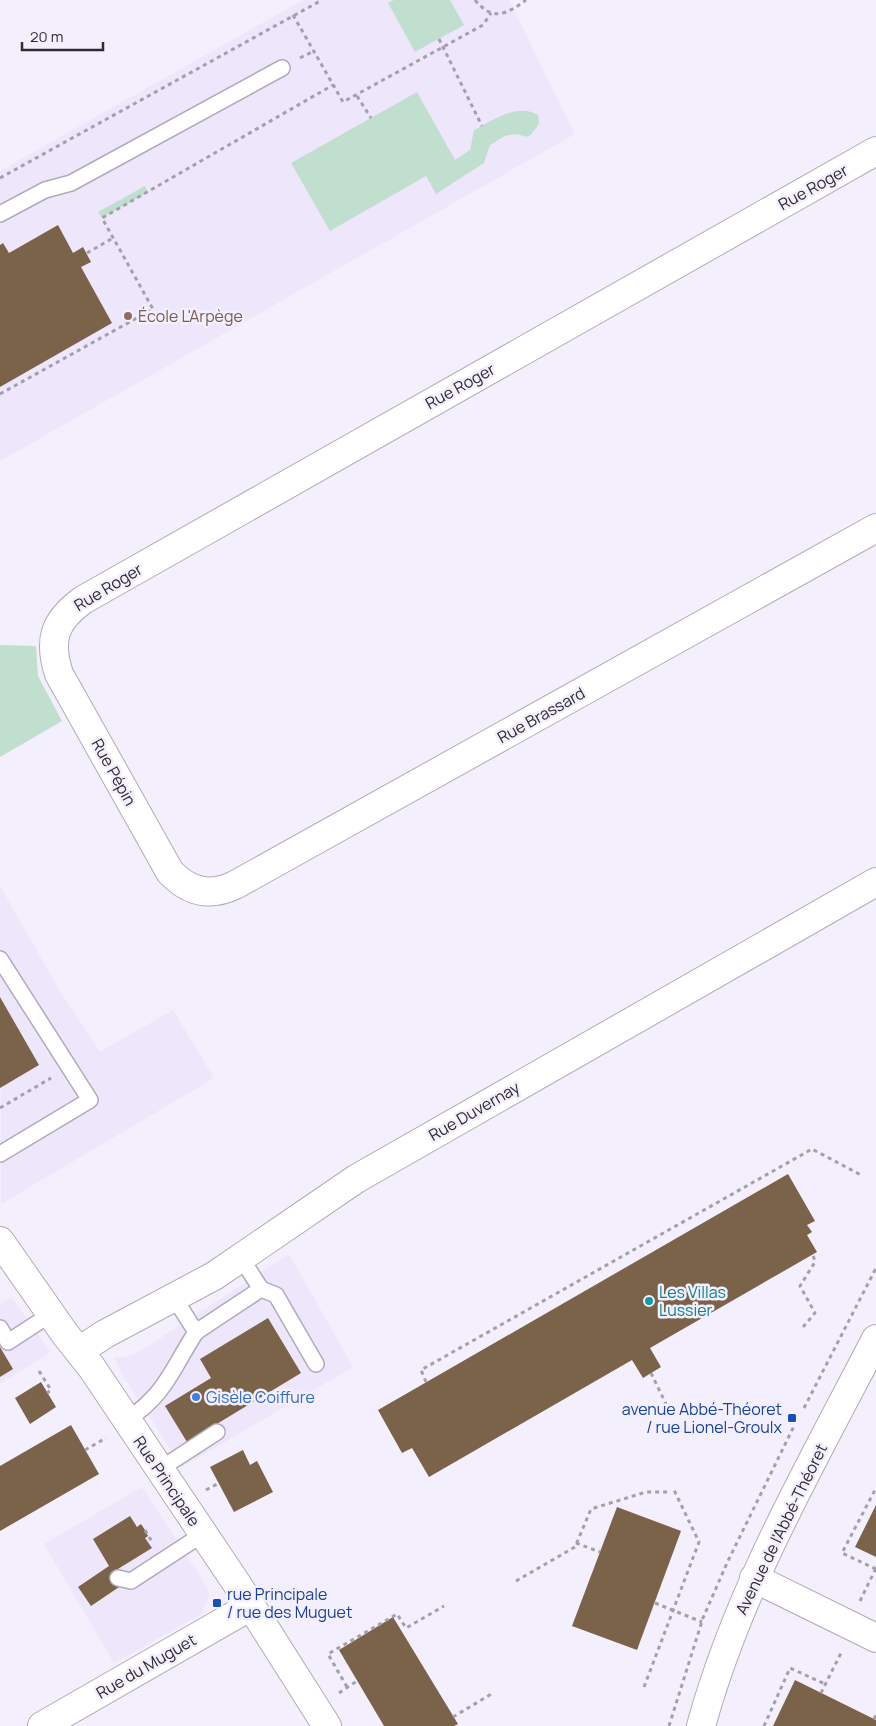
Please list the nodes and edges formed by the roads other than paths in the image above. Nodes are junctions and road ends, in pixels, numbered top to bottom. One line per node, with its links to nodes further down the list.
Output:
1 (288, 65): 3 (lane)
2 (876, 151): 5 (street, Rue Roger)
3 (0, 214)
4 (876, 528): 7 (street, Rue Brassard)
5 (55, 633): 7 (street, Rue Pépin)
6 (876, 882): 11 (street, Rue Duvernay)
7 (202, 892)
8 (0, 959): 9 (lane)
9 (0, 1154)
10 (0, 1241): 14 (street, Rue Principale)
11 (241, 1258): 12 (lane); 13 (street, Rue Duvernay)
12 (261, 1288): 16 (lane); 19 (lane)
13 (173, 1296): 16 (lane); 18 (street, Rue Duvernay)
14 (51, 1314): 15 (lane); 18 (street, Rue Principale)
15 (0, 1328)
16 (196, 1332): 20 (lane)
17 (876, 1339): 25 (street, Avenue de l'Abbé-Théoret)
18 (79, 1351): 20 (street, Rue Principale)
19 (316, 1364)
20 (119, 1427): 22 (street, Rue Principale)
21 (217, 1432): 22 (lane)
22 (160, 1469): 23 (street, Rue Principale)
23 (203, 1534): 24 (lane); 26 (street, Rue Principale)
24 (118, 1578)
25 (754, 1578): 27 (street); 30 (street, Avenue de l'Abbé-Théoret)
26 (250, 1606): 28 (street, Rue du Muguet); 29 (street, Rue Principale)
27 (876, 1638)
28 (42, 1726)
29 (327, 1726)
30 (702, 1726)

